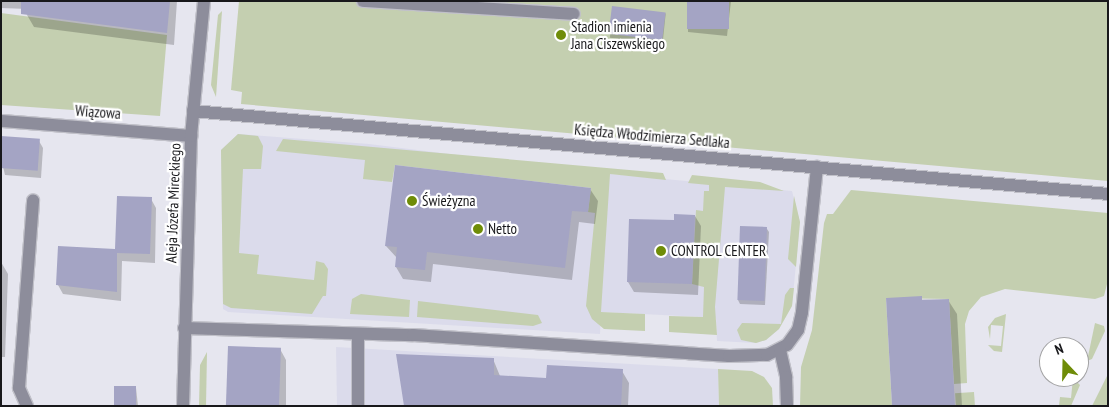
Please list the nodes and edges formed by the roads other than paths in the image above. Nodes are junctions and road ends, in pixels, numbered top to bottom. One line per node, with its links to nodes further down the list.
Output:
1 (204, 1): 4 (street, Aleja Józefa Mireckiego)
2 (363, 1): 3 (street)
3 (574, 14)
4 (193, 111): 6 (street, Aleja Józefa Mireckiego); 7 (street, Księdza Włodzimierza Sedlaka)
5 (1, 121): 6 (street, Wiązowa)
6 (191, 136): 10 (street, Aleja Józefa Mireckiego)
7 (817, 167): 8 (street, Księdza Włodzimierza Sedlaka); 12 (street)
8 (1108, 194)
9 (33, 201): 13 (street)
10 (184, 328): 11 (street); 14 (street, Aleja Józefa Mireckiego)
11 (358, 334): 12 (street); 15 (street)
12 (780, 350): 16 (street)
13 (27, 406)
14 (183, 406)
15 (358, 406)
16 (787, 406)

